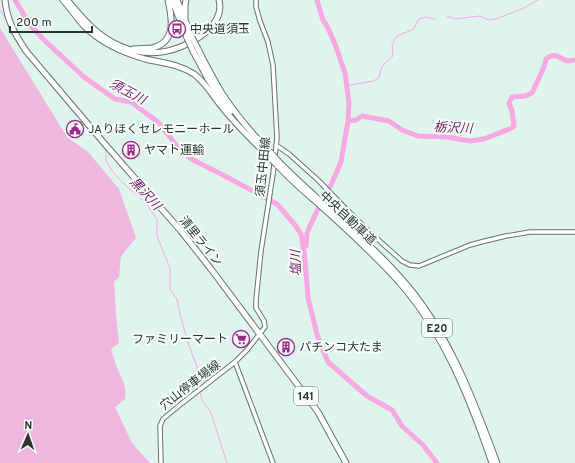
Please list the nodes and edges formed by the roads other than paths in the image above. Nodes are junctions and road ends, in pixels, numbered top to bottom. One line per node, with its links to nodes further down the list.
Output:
1 (5, 0): 22 (highway, 清里ライン / 141)
2 (63, 0): 11 (highway)
3 (67, 0): 11 (highway)
4 (168, 0): 14 (highway)
5 (172, 0): 13 (highway, 中央自動車道 / E20)
6 (177, 0): 12 (highway, 中央自動車道 / E20)
7 (186, 0): 12 (highway)
8 (219, 0): 14 (highway)
9 (222, 0): 16 (highway)
10 (256, 0): 17 (main road, 須玉中田線)
11 (72, 8): 14 (highway); 16 (highway)
12 (186, 25): 13 (highway, 中央自動車道 / E20)
13 (189, 36): 15 (highway, 中央自動車道 / E20, bridge)
14 (128, 49)
15 (196, 50): 18 (highway, 中央自動車道 / E20); 19 (highway, 中央自動車道 / E20)
16 (135, 56): 18 (highway)
17 (276, 145): 21 (main road); 22 (main road, 須玉中田線)
18 (259, 147): 19 (highway, 中央自動車道 / E20)
19 (272, 157): 20 (highway, 中央自動車道 / E20, bridge)
20 (338, 220): 27 (highway, 中央自動車道 / E20); 28 (highway, 中央自動車道 / E20)
21 (575, 232)
22 (259, 334): 23 (main road, 穴山停車場線); 26 (highway, 清里ライン / 141)
23 (235, 362): 24 (main road, 穴山停車場線); 25 (main road)
24 (161, 463)
25 (273, 463)
26 (346, 463)
27 (492, 463)
28 (497, 463)

